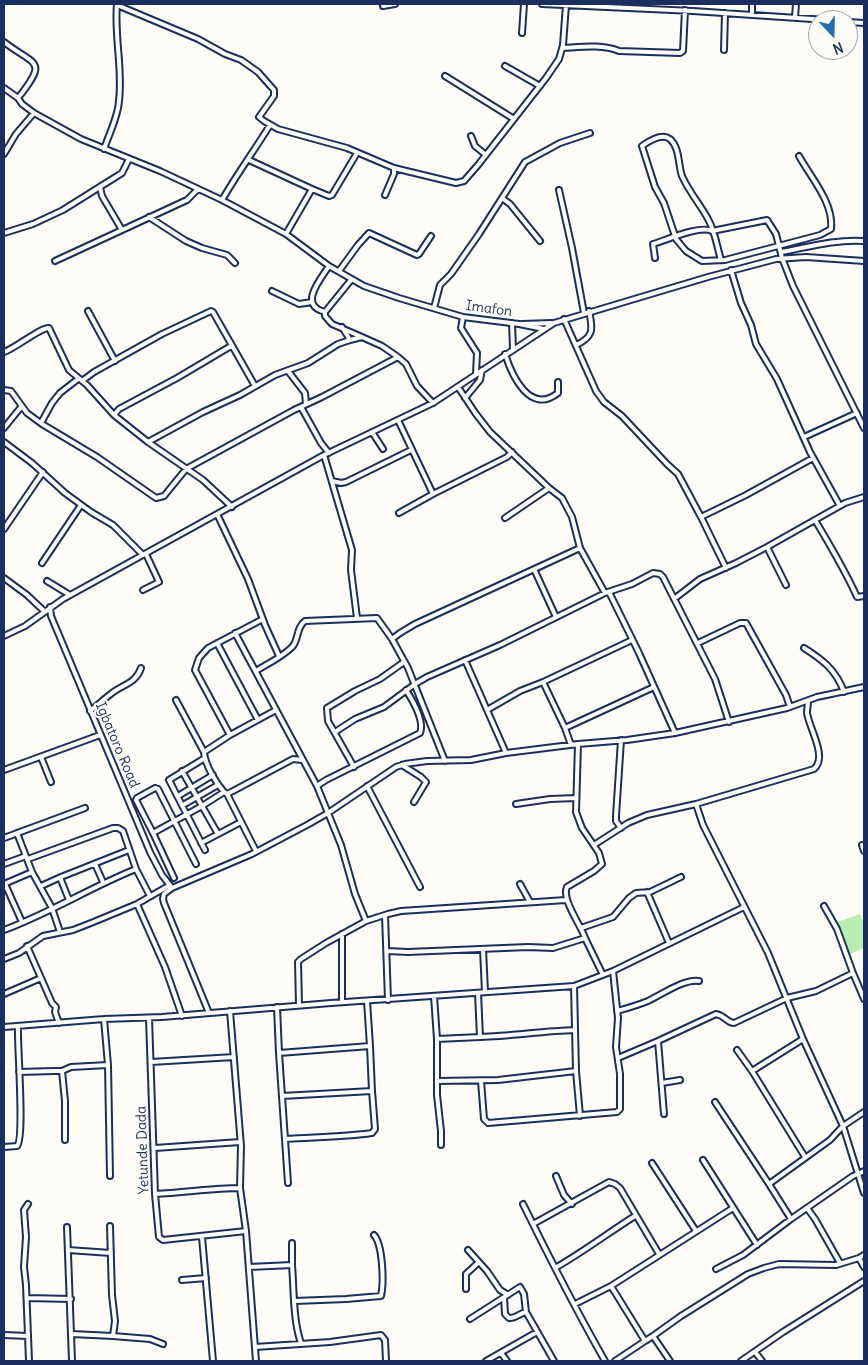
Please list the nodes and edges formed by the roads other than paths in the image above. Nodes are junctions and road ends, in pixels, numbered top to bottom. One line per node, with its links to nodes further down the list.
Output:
1 (117, 4): 26 (street); 29 (street)
2 (395, 4): 8 (street)
3 (524, 4): 15 (street)
4 (542, 4): 7 (street)
5 (752, 4): 12 (street)
6 (796, 4): 13 (street)
7 (566, 5): 9 (street); 17 (street)
8 (382, 6)
9 (651, 6): 10 (street)
10 (686, 10): 11 (street); 17 (street)
11 (726, 13): 12 (street); 18 (street)
12 (752, 14): 13 (street)
13 (796, 17): 14 (street)
14 (808, 18)
15 (522, 32)
16 (4, 42): 23 (street)
17 (563, 48): 21 (street)
18 (724, 50)
19 (505, 66): 21 (street)
20 (445, 76): 25 (street)
21 (540, 86): 25 (street)
22 (4, 88): 23 (street, Imafon)
23 (18, 98): 24 (street, Imafon)
24 (34, 113): 29 (street, Imafon); 31 (street)
25 (514, 119): 32 (street)
26 (270, 125): 30 (street); 35 (street)
27 (590, 133): 42 (street)
28 (471, 136): 32 (street)
29 (104, 149): 34 (street, Imafon)
30 (356, 153): 36 (street); 39 (street)
31 (4, 154)
32 (486, 155): 36 (street)
33 (798, 156): 53 (street)
34 (129, 159): 37 (street); 38 (street, Imafon)
35 (249, 160): 39 (street); 43 (street)
36 (394, 168): 41 (street)
37 (100, 187): 45 (street); 47 (street)
38 (198, 188): 43 (street, Imafon); 44 (street)
39 (312, 189): 48 (street)
40 (559, 190): 70 (street)
41 (385, 195)
42 (502, 198): 51 (street); 67 (street)
43 (222, 200): 48 (street, Imafon)
44 (149, 217): 45 (street); 60 (street)
45 (122, 230): 58 (street)
46 (712, 231): 50 (street); 50 (street); 53 (street); 57 (street)
47 (4, 233)
48 (286, 234): 61 (street, Imafon)
49 (431, 236): 63 (street)
50 (674, 237): 55 (street); 57 (street)
51 (540, 241)
52 (864, 241): 54 (street)
53 (780, 245): 54 (street); 57 (street)
54 (781, 252): 56 (street)
55 (655, 258)
56 (782, 258): 59 (street); 62 (street); 100 (street)
57 (721, 260)
58 (55, 261)
59 (864, 261)
60 (235, 263)
61 (329, 266): 63 (street, Imafon); 66 (street)
62 (731, 270): 70 (street); 107 (street)
63 (339, 271): 64 (street, Imafon)
64 (351, 280): 67 (street, Imafon); 69 (street)
65 (272, 291): 66 (street)
66 (312, 302): 69 (street)
67 (434, 308): 71 (street, Imafon)
68 (88, 311): 86 (street)
69 (325, 312): 76 (street)
70 (587, 312): 72 (street); 80 (street)
71 (463, 317): 73 (street, Imafon); 89 (street)
72 (564, 319): 74 (street); 80 (street)
73 (512, 323): 75 (street, Imafon); 82 (street)
74 (554, 323): 75 (street); 77 (street)
75 (520, 324): 77 (street)
76 (342, 327): 78 (street); 79 (street)
77 (544, 329): 82 (street)
78 (362, 337): 79 (street); 85 (street)
79 (350, 340): 88 (street)
80 (576, 345): 127 (street)
81 (231, 346): 86 (street); 92 (street); 101 (street)
82 (513, 349): 84 (street)
83 (4, 352): 90 (street)
84 (506, 354): 87 (street); 91 (street)
85 (398, 357): 96 (street); 97 (street)
86 (116, 361): 90 (street)
87 (482, 370): 89 (street); 95 (street)
88 (288, 371): 92 (street); 97 (street)
89 (476, 374): 93 (street)
90 (80, 380): 101 (street); 103 (street)
91 (558, 382)
92 (255, 386): 109 (street)
93 (458, 387): 95 (street); 96 (street)
94 (4, 390): 98 (street)
95 (465, 398): 112 (street)
96 (433, 403): 102 (street)
97 (306, 404): 99 (street)
98 (21, 407): 103 (street); 104 (street)
99 (301, 407): 113 (street); 116 (street)
100 (857, 413): 105 (street); 107 (street)
101 (114, 415): 109 (street)
102 (398, 420): 106 (street); 111 (street)
103 (40, 423): 116 (street)
104 (4, 428)
105 (864, 428)
106 (372, 432): 110 (street); 113 (street)
107 (804, 436): 115 (street)
108 (4, 442): 117 (street)
109 (148, 442): 116 (street)
110 (383, 449)
111 (411, 450): 118 (street); 120 (street)
112 (512, 452): 119 (street); 120 (street)
113 (329, 453): 114 (street)
114 (324, 455): 118 (street); 124 (street)
115 (814, 458): 123 (street); 127 (street)
116 (186, 469): 124 (street)
117 (43, 472): 122 (street); 130 (street)
118 (332, 481): 149 (street)
119 (549, 488): 128 (street); 132 (street)
120 (433, 494): 125 (street)
121 (864, 497): 123 (street)
122 (81, 505): 133 (street); 134 (street)
123 (840, 506): 129 (street)
124 (232, 507): 126 (street)
125 (400, 513)
126 (217, 514): 133 (street); 148 (street)
127 (701, 517): 135 (street)
128 (505, 518)
129 (815, 520): 131 (street); 143 (street)
130 (4, 529)
131 (767, 547): 135 (street); 139 (street)
132 (580, 548): 136 (street); 141 (street)
133 (145, 554): 140 (street); 142 (street)
134 (42, 563)
135 (726, 568): 144 (street)
136 (534, 569): 147 (street); 152 (street)
137 (4, 578): 146 (street)
138 (47, 581): 142 (street)
139 (786, 585)
140 (143, 590)
141 (607, 593): 144 (street); 147 (street); 153 (street)
142 (70, 595): 145 (street)
143 (862, 597)
144 (674, 599): 155 (street)
145 (50, 607): 146 (street); 173 (street, Igbatoro Road)
146 (44, 611): 151 (street)
147 (556, 617): 158 (street)
148 (263, 618): 150 (street); 157 (street)
149 (357, 618): 152 (street); 157 (street)
150 (235, 633): 154 (street); 161 (street)
151 (4, 636)
152 (392, 639): 159 (street)
153 (632, 640): 162 (street); 164 (street)
154 (217, 643): 174 (street); 180 (street)
155 (698, 643): 170 (street); 175 (street)
156 (804, 648): 167 (street)
157 (279, 656): 161 (street)
158 (465, 660): 163 (street); 172 (street)
159 (404, 662): 163 (street); 177 (street)
160 (141, 668): 173 (street)
161 (256, 672): 171 (street)
162 (543, 682): 172 (street); 176 (street)
163 (415, 684): 166 (street); 191 (street)
164 (654, 687): 176 (street); 178 (street)
165 (864, 687): 167 (street)
166 (406, 690): 177 (street); 193 (street)
167 (844, 692): 169 (street)
168 (176, 700): 185 (street)
169 (808, 701): 170 (street); 209 (street)
170 (790, 707): 175 (street)
171 (276, 710): 174 (street); 184 (street)
172 (487, 710): 186 (street)
173 (90, 711): 179 (street, Igbatoro Road)
174 (258, 720): 180 (street)
175 (729, 722): 178 (street)
176 (565, 728): 183 (street)
177 (335, 732): 193 (street)
178 (675, 733): 181 (street)
179 (100, 734): 187 (street); 241 (street, Igbatoro Road)
180 (230, 735): 185 (street)
181 (621, 740): 182 (street); 216 (street)
182 (578, 744): 183 (street); 205 (street)
183 (571, 745): 186 (street)
184 (297, 748): 189 (street); 190 (street)
185 (204, 752): 188 (street)
186 (506, 753): 191 (street)
187 (41, 756): 194 (street); 197 (street)
188 (205, 758): 195 (street); 196 (street)
189 (293, 759): 190 (street); 202 (street)
190 (302, 760): 199 (street)
191 (445, 761): 192 (street)
192 (402, 765): 200 (street); 206 (street)
193 (354, 767): 199 (street)
194 (4, 770)
195 (182, 771): 201 (street); 203 (street)
196 (213, 775): 198 (street); 201 (street)
197 (51, 782)
198 (218, 785): 202 (street); 204 (street)
199 (317, 786): 212 (street)
200 (368, 786): 212 (street); 242 (street)
201 (192, 788): 203 (street); 204 (street)
202 (226, 793): 210 (street); 215 (street)
203 (178, 796): 207 (street)
204 (197, 797): 207 (street); 210 (street)
205 (576, 798): 208 (street); 222 (street)
206 (414, 802)
207 (182, 804): 213 (street)
208 (516, 804)
209 (696, 804): 216 (street); 250 (street)
210 (202, 806): 213 (street); 219 (street)
211 (85, 808): 217 (street)
212 (328, 813): 226 (street); 253 (street)
213 (187, 815): 214 (street); 221 (street)
214 (175, 822): 218 (street); 218 (street); 231 (street)
215 (241, 822): 219 (street); 226 (street)
216 (620, 828): 222 (street)
217 (17, 833): 220 (street); 228 (street)
218 (153, 833): 236 (street)
219 (218, 834): 221 (street)
220 (4, 838)
221 (201, 843): 225 (street)
222 (594, 844): 246 (street)
223 (862, 845): 227 (street)
224 (129, 850): 228 (street); 230 (street); 232 (street)
225 (205, 850)
226 (256, 851): 241 (street)
227 (864, 851)
228 (27, 858): 229 (street); 233 (street)
229 (4, 864)
230 (95, 864): 234 (street); 237 (street)
231 (196, 864)
232 (136, 869): 237 (street); 244 (street)
233 (32, 872): 238 (street); 240 (street)
234 (61, 877): 240 (street); 245 (street)
235 (681, 877): 243 (street)
236 (174, 878)
237 (104, 882): 245 (street)
238 (4, 884): 254 (street)
239 (520, 884): 247 (street)
240 (41, 886): 251 (street)
241 (171, 887): 244 (street); 285 (street)
242 (420, 887)
243 (646, 892): 255 (street); 260 (street)
244 (150, 896): 248 (street)
245 (69, 900): 251 (street)
246 (566, 900): 247 (street); 255 (street)
247 (530, 902): 252 (street)
248 (137, 904): 257 (street); 286 (street)
249 (824, 906): 267 (street)
250 (744, 907): 260 (street); 276 (street)
251 (52, 908): 254 (street); 257 (street)
252 (384, 915): 253 (street); 264 (street)
253 (366, 921): 258 (street)
254 (22, 922): 256 (street)
255 (581, 928): 259 (street)
256 (4, 930)
257 (60, 932): 261 (street)
258 (342, 934): 280 (street); 281 (street)
259 (585, 938): 262 (street); 268 (street)
260 (669, 943): 266 (street)
261 (27, 946): 265 (street); 269 (street)
262 (483, 949): 264 (street); 272 (street)
263 (4, 951): 265 (street)
264 (387, 952): 278 (street)
265 (5, 958)
266 (614, 971): 268 (street); 284 (street)
267 (853, 973): 276 (street); 277 (street)
268 (603, 975): 271 (street)
269 (41, 978): 274 (street); 289 (street)
270 (699, 981): 284 (street)
271 (574, 986): 272 (street); 292 (street)
272 (485, 992): 273 (street)
273 (478, 993): 275 (street); 293 (street)
274 (4, 994)
275 (434, 996): 278 (street); 294 (street)
276 (787, 998): 295 (street); 296 (street)
277 (864, 999)
278 (388, 1000): 279 (street)
279 (367, 1001): 280 (street); 297 (street)
280 (342, 1002): 281 (street)
281 (300, 1005): 282 (street)
282 (277, 1007): 283 (street); 299 (street)
283 (230, 1011): 285 (street); 300 (street)
284 (617, 1011): 301 (street)
285 (209, 1013): 286 (street)
286 (182, 1016): 287 (street)
287 (149, 1018): 288 (street); 302 (street, Yetunde Dada)
288 (104, 1019): 289 (street); 303 (street)
289 (59, 1023): 290 (street)
290 (18, 1026): 291 (street); 307 (street)
291 (4, 1027)
292 (576, 1030): 293 (street); 305 (street)
293 (480, 1037): 294 (street)
294 (437, 1039): 310 (street)
295 (803, 1039): 306 (street); 318 (street)
296 (658, 1041): 301 (street); 311 (street)
297 (370, 1046): 299 (street); 312 (street)
298 (737, 1050): 306 (street)
299 (279, 1053): 313 (street)
300 (234, 1057): 302 (street); 321 (street)
301 (618, 1058): 317 (street)
302 (151, 1062): 324 (street, Yetunde Dada)
303 (108, 1065): 304 (street); 330 (street)
304 (62, 1071): 307 (street); 320 (street)
305 (576, 1071): 309 (street); 317 (street)
306 (752, 1071): 325 (street)
307 (18, 1072): 323 (street)
308 (680, 1080): 311 (street)
309 (481, 1081): 310 (street); 317 (street)
310 (438, 1082): 322 (street)
311 (662, 1082): 316 (street)
312 (372, 1091): 313 (street); 319 (street)
313 (282, 1096): 319 (street)
314 (715, 1102): 333 (street)
315 (864, 1112): 318 (street)
316 (664, 1114)
317 (580, 1116)
318 (843, 1126): 325 (street); 329 (street)
319 (285, 1139): 332 (street)
320 (65, 1140)
321 (240, 1142): 324 (street); 334 (street)
322 (441, 1145)
323 (4, 1147)
324 (155, 1148): 336 (street, Yetunde Dada)
325 (805, 1157): 333 (street)
326 (703, 1160): 340 (street)
327 (652, 1164): 348 (street)
328 (864, 1171): 329 (street)
329 (858, 1174): 335 (street); 341 (street)
330 (110, 1176)
331 (556, 1176): 339 (street)
332 (288, 1183)
333 (769, 1184): 343 (street)
334 (240, 1188): 336 (street); 347 (street)
335 (864, 1193)
336 (156, 1194): 350 (street, Yetunde Dada)
337 (28, 1204): 372 (street)
338 (523, 1204): 344 (street)
339 (572, 1204): 342 (street); 344 (street)
340 (733, 1208): 348 (street); 352 (street)
341 (807, 1208): 343 (street); 360 (street)
342 (636, 1216): 356 (street); 364 (street)
343 (791, 1219): 352 (street)
344 (533, 1224): 364 (street)
345 (110, 1226): 355 (street)
346 (67, 1227): 353 (street)
347 (246, 1231): 350 (street); 362 (street)
348 (696, 1231): 356 (street)
349 (374, 1235): 374 (street)
350 (202, 1237): 366 (street)
351 (292, 1243): 361 (street)
352 (757, 1245): 365 (street)
353 (68, 1250): 355 (street); 373 (street)
354 (468, 1250): 359 (street)
355 (111, 1253): 382 (street)
356 (659, 1254): 369 (street)
357 (864, 1255): 358 (street)
358 (858, 1258): 360 (street); 363 (street)
359 (479, 1262): 370 (street); 371 (street)
360 (840, 1263): 383 (street)
361 (292, 1265): 362 (street); 374 (street)
362 (249, 1267): 387 (street)
363 (864, 1267)
364 (555, 1268): 375 (street)
365 (716, 1269)
366 (206, 1278): 367 (street); 392 (street)
367 (182, 1280)
368 (864, 1281): 388 (street)
369 (611, 1286): 375 (street); 384 (street)
370 (466, 1289)
371 (506, 1296): 376 (street); 376 (street); 377 (street)
372 (27, 1298): 373 (street); 381 (street)
373 (70, 1299): 380 (street)
374 (295, 1301): 385 (street)
375 (575, 1304): 398 (street)
376 (526, 1312): 378 (street)
377 (470, 1319)
378 (537, 1332): 389 (street); 397 (street)
379 (4, 1334): 381 (street)
380 (72, 1334): 382 (street); 391 (street)
381 (28, 1336): 390 (street)
382 (114, 1336): 386 (street)
383 (653, 1336): 384 (street); 400 (street)
384 (645, 1341): 399 (street)
385 (301, 1343): 387 (street); 394 (street)
386 (163, 1344)
387 (256, 1346): 393 (street)
388 (756, 1352): 401 (street); 402 (street)
389 (501, 1353): 395 (street); 396 (street)
390 (29, 1361)
391 (72, 1361)
392 (213, 1361)
393 (256, 1361)
394 (386, 1361)
395 (486, 1361)
396 (507, 1361)
397 (554, 1361)
398 (605, 1361)
399 (615, 1361)
400 (670, 1361)
401 (741, 1361)
402 (762, 1361)

